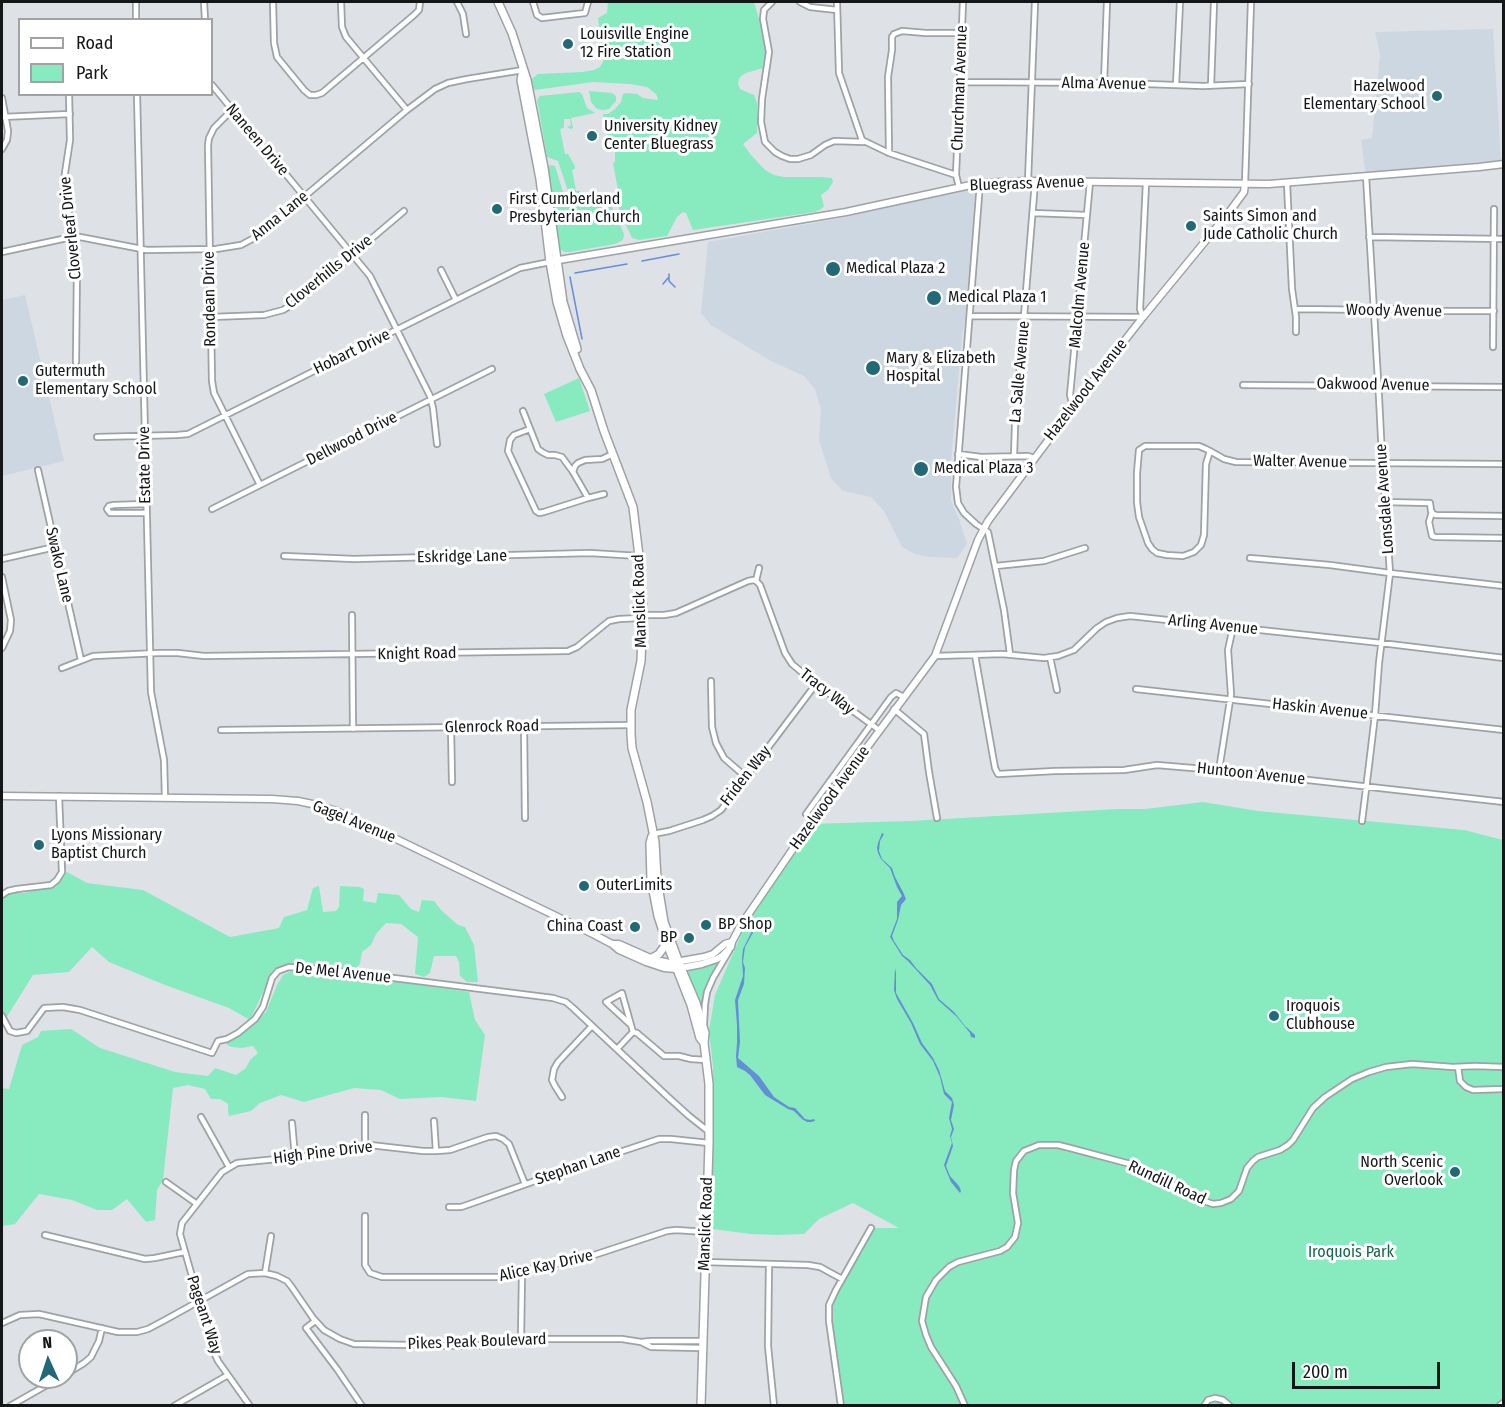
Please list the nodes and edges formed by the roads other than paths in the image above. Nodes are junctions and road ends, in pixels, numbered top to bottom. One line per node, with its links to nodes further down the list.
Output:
1 (136, 2): 20 (street)
2 (204, 2): 21 (street)
3 (273, 2): 24 (street)
4 (341, 2): 24 (street)
5 (457, 2): 23 (street)
6 (498, 2): 25 (main road, Manslick Road)
7 (532, 2): 8 (street)
8 (588, 2)
9 (772, 2): 40 (street)
10 (800, 2): 19 (street)
11 (837, 2): 19 (street)
12 (963, 2): 22 (street, Churchman Avenue)
13 (1035, 2): 27 (street, La Salle Avenue)
14 (1107, 2): 28 (street)
15 (1179, 2): 30 (street)
16 (1214, 2): 32 (street)
17 (1251, 2): 29 (street, Hazelwood Avenue)
18 (420, 4): 24 (street)
19 (837, 10): 40 (street)
20 (136, 18)
21 (205, 18)
22 (962, 33): 26 (street, Churchman Avenue); 42 (street)
23 (466, 34)
24 (364, 58): 37 (street)
25 (523, 70): 37 (street, Anna Lane); 66 (main road, Manslick Road)
26 (960, 82): 27 (street, Alma Avenue); 44 (street, Churchman Avenue)
27 (1032, 83): 28 (street, Alma Avenue); 46 (street, La Salle Avenue)
28 (1104, 83): 30 (street, Alma Avenue)
29 (1249, 84): 32 (street, Alma Avenue); 51 (street, Hazelwood Avenue)
30 (1176, 85): 32 (street, Alma Avenue)
31 (213, 86): 36 (street, Naneen Drive)
32 (1211, 86)
33 (69, 96): 38 (street, Cloverleaf Drive)
34 (137, 96): 62 (street, Estate Drive)
35 (2, 98): 39 (street)
36 (232, 110): 53 (street, Naneen Drive); 63 (street, Rondean Drive)
37 (407, 110): 53 (street, Anna Lane)
38 (70, 114): 39 (street); 58 (street, Cloverleaf Drive)
39 (4, 117): 41 (street)
40 (864, 142): 42 (street)
41 (2, 149)
42 (889, 153): 44 (street)
43 (1503, 164): 45 (street, Bluegrass Avenue)
44 (956, 175): 52 (street, Churchman Avenue)
45 (1366, 176): 50 (street, Bluegrass Avenue); 59 (street, Lonsdale Avenue)
46 (1032, 182): 47 (street, Bluegrass Avenue); 48 (street, Bluegrass Avenue); 56 (street, La Salle Avenue)
47 (1090, 182): 49 (street, Bluegrass Avenue); 57 (street, Malcolm Avenue)
48 (980, 183): 52 (street, Bluegrass Avenue); 72 (street)
49 (1146, 183): 51 (street, Bluegrass Avenue); 76 (street)
50 (1287, 183): 51 (street, Bluegrass Avenue); 69 (street)
51 (1245, 184): 76 (street, Hazelwood Avenue)
52 (959, 187): 66 (street, Bluegrass Avenue)
53 (304, 196): 63 (street, Anna Lane); 65 (street, Naneen Drive)
54 (1494, 208): 60 (street)
55 (404, 211): 65 (street, Cloverhills Drive)
56 (1033, 213): 57 (street); 73 (street, La Salle Avenue)
57 (1087, 215): 75 (street, Malcolm Avenue)
58 (74, 237): 62 (street, Anna Lane); 64 (street, Anna Lane); 80 (street, Cloverleaf Drive)
59 (1370, 237): 60 (street); 70 (street, Lonsdale Avenue)
60 (1494, 239): 61 (street); 71 (street)
61 (1503, 239)
62 (141, 249): 63 (street, Anna Lane); 90 (street, Estate Drive)
63 (209, 249): 74 (street, Rondean Drive)
64 (2, 252)
65 (353, 254): 74 (street, Cloverhills Drive); 77 (street, Naneen Drive)
66 (554, 261): 68 (street, Hobart Drive); 94 (main road, Manslick Road)
67 (441, 270): 68 (street)
68 (456, 300): 77 (street, Hobart Drive)
69 (1295, 309): 70 (street, Woody Avenue); 78 (street)
70 (1374, 310): 71 (street, Woody Avenue); 83 (street, Lonsdale Avenue)
71 (1494, 311): 79 (street)
72 (970, 316): 73 (street); 95 (street)
73 (1025, 316): 75 (street); 96 (street, La Salle Avenue)
74 (211, 317): 88 (street, Rondean Drive)
75 (1078, 317): 76 (street); 86 (street, Malcolm Avenue)
76 (1143, 317): 86 (street, Hazelwood Avenue)
77 (397, 330): 85 (street, Naneen Drive); 88 (street, Hobart Drive)
78 (1296, 332)
79 (1493, 348)
80 (76, 362)
81 (492, 369): 85 (street, Dellwood Drive)
82 (1243, 385): 83 (street, Oakwood Avenue)
83 (1378, 386): 84 (street, Oakwood Avenue); 98 (street, Lonsdale Avenue)
84 (1503, 387)
85 (432, 400): 92 (street, Naneen Drive); 102 (street, Dellwood Drive)
86 (1072, 407): 97 (street, Hazelwood Avenue)
87 (523, 411): 89 (street)
88 (225, 415): 90 (street, Hobart Drive); 102 (street, Rondean Drive)
89 (530, 429): 101 (street); 104 (street)
90 (145, 436): 91 (street, Hobart Drive); 106 (street, Estate Drive)
91 (97, 437)
92 (437, 444)
93 (1210, 451): 93 (street, Walter Avenue); 98 (street, Walter Avenue)
94 (613, 454): 101 (street); 116 (main road, Manslick Road)
95 (958, 454): 96 (street); 111 (street)
96 (1014, 455): 97 (street)
97 (1034, 458): 111 (street, Hazelwood Avenue)
98 (1382, 463): 99 (street, Walter Avenue); 105 (street, Lonsdale Avenue)
99 (1503, 464)
100 (38, 470): 113 (street, Swako Lane)
101 (573, 472): 104 (street)
102 (261, 485): 107 (street, Dellwood Drive)
103 (604, 494): 104 (street)
104 (588, 498)
105 (1385, 502): 108 (street); 121 (street, Lonsdale Avenue)
106 (146, 504): 109 (street, Estate Drive); 109 (street)
107 (212, 509)
108 (1432, 512): 110 (street); 112 (street)
109 (146, 513): 130 (street, Estate Drive)
110 (1503, 516)
111 (983, 529): 119 (street); 134 (street, Hazelwood Avenue)
112 (1503, 538)
113 (55, 547): 118 (street); 137 (street, Swako Lane)
114 (1085, 548): 119 (street)
115 (285, 556): 116 (street, Eskridge Lane)
116 (639, 556): 126 (main road, Manslick Road)
117 (1250, 558): 121 (street)
118 (2, 559)
119 (996, 566): 131 (street)
120 (759, 568): 123 (street)
121 (1390, 573): 124 (street); 128 (street, Lonsdale Avenue)
122 (2, 577): 129 (street)
123 (756, 581): 126 (street, Knight Road); 140 (street, Tracy Way)
124 (1503, 586)
125 (352, 615): 132 (street)
126 (643, 617): 132 (street, Knight Road); 147 (main road, Manslick Road)
127 (1233, 627): 128 (street, Arling Avenue); 135 (street, Arling Avenue); 144 (street)
128 (1381, 643): 136 (street, Arling Avenue); 146 (street, Lonsdale Avenue)
129 (2, 648)
130 (150, 653): 132 (street, Knight Road); 137 (street, Knight Road); 163 (street, Estate Drive)
131 (1010, 654): 133 (street, Arling Avenue); 135 (street, Arling Avenue)
132 (352, 655): 151 (street)
133 (975, 655): 134 (street, Arling Avenue); 155 (street, Huntoon Avenue)
134 (935, 656): 143 (street, Hazelwood Avenue)
135 (1050, 657): 142 (street)
136 (1503, 658)
137 (81, 660): 138 (street, Knight Road)
138 (62, 668)
139 (711, 681): 156 (street)
140 (816, 684): 148 (street, Tracy Way); 156 (street, Friden Way)
141 (1136, 689): 144 (street, Haskin Avenue)
142 (1057, 690)
143 (904, 697): 145 (street, Hazelwood Avenue); 148 (street)
144 (1230, 698): 146 (street, Haskin Avenue); 155 (street)
145 (894, 710): 153 (street, Hazelwood Avenue); 167 (street)
146 (1375, 715): 154 (street, Haskin Avenue); 159 (street, Lonsdale Avenue)
147 (630, 725): 149 (street, Glenrock Road); 169 (main road, Manslick Road)
148 (871, 725): 153 (street, Tracy Way); 158 (street)
149 (524, 726): 150 (street, Glenrock Road); 166 (street)
150 (451, 727): 151 (street, Glenrock Road); 157 (street)
151 (353, 729): 152 (street, Glenrock Road)
152 (221, 730)
153 (879, 730): 160 (street, Hazelwood Avenue)
154 (1503, 730)
155 (1219, 770): 159 (street, Huntoon Avenue)
156 (746, 777): 169 (street, Friden Way)
157 (452, 782)
158 (826, 786): 160 (street); 165 (street)
159 (1366, 787): 164 (street, Huntoon Avenue); 168 (street, Lonsdale Avenue)
160 (834, 791): 174 (street, Hazelwood Avenue)
161 (2, 796): 162 (street, Gagel Avenue)
162 (59, 796): 163 (street, Gagel Avenue); 170 (street)
163 (165, 798): 173 (street, Gagel Avenue)
164 (1503, 802)
165 (806, 814)
166 (525, 818)
167 (937, 818)
168 (1362, 820)
169 (653, 834): 171 (main road, Manslick Road)
170 (2, 895)
171 (662, 923): 172 (main road, Manslick Road); 176 (main road, Manslick Road)
172 (666, 940): 175 (main road); 176 (main road, Manslick Road)
173 (612, 944): 175 (street, Gagel Avenue); 176 (street, Gagel Avenue)
174 (731, 944): 176 (street, Hazelwood Avenue); 180 (street)
175 (650, 958): 176 (street, Gagel Avenue)
176 (677, 965): 180 (main road, Manslick Road); 182 (main road, Manslick Road)
177 (2, 1016): 178 (street, De Mel Avenue)
178 (592, 1026): 183 (street, De Mel Avenue); 188 (street)
179 (632, 1026): 179 (street); 181 (street)
180 (704, 1027): 182 (main road, Manslick Road)
181 (633, 1032): 183 (street); 184 (street)
182 (704, 1043): 184 (main road, Manslick Road)
183 (617, 1048): 193 (street, De Mel Avenue)
184 (706, 1060): 193 (main road, Manslick Road)
185 (1458, 1067): 186 (street, Rundill Road); 187 (street); 231 (street, Rundill Road)
186 (1503, 1067)
187 (1503, 1089)
188 (562, 1097)
189 (365, 1115): 195 (street)
190 (201, 1117): 198 (street)
191 (434, 1121): 196 (street)
192 (292, 1123): 197 (street)
193 (708, 1131): 194 (main road, Manslick Road)
194 (709, 1143): 200 (street, Stephan Lane); 205 (main road, Manslick Road)
195 (365, 1146): 196 (street, High Pine Drive); 197 (street, High Pine Drive)
196 (436, 1151): 200 (street, High Pine Drive)
197 (295, 1157): 198 (street, High Pine Drive)
198 (229, 1167): 201 (street)
199 (166, 1182): 201 (street)
200 (525, 1184): 202 (street, Stephan Lane)
201 (196, 1204): 208 (street)
202 (449, 1207)
203 (365, 1216): 212 (street, Alice Kay Drive)
204 (872, 1228): 213 (street)
205 (706, 1232): 209 (main road, Manslick Road); 212 (street, Alice Kay Drive)
206 (45, 1235): 208 (street)
207 (271, 1236): 211 (street)
208 (184, 1251): 214 (street, Pageant Way)
209 (705, 1262): 210 (street); 219 (main road, Manslick Road)
210 (770, 1264): 213 (street); 229 (street)
211 (265, 1273): 214 (street); 215 (street, Pikes Peak Boulevard)
212 (522, 1273): 218 (street)
213 (842, 1279): 230 (street)
214 (199, 1301): 217 (street); 221 (street, Pageant Way)
215 (315, 1321): 218 (street, Pikes Peak Boulevard); 227 (street)
216 (2, 1323): 217 (street)
217 (102, 1328): 220 (street)
218 (520, 1339): 219 (street, Pikes Peak Boulevard)
219 (702, 1345): 228 (main road, Manslick Road)
220 (78, 1367)
221 (228, 1376): 225 (street); 226 (street, Pageant Way)
222 (40, 1389): 224 (street)
223 (1503, 1402): 234 (street)
224 (10, 1406)
225 (174, 1406)
226 (250, 1406)
227 (362, 1406)
228 (701, 1406)
229 (774, 1406)
230 (841, 1406)
231 (965, 1406)
232 (1204, 1406): 233 (street)
233 (1230, 1406)
234 (1499, 1406)

